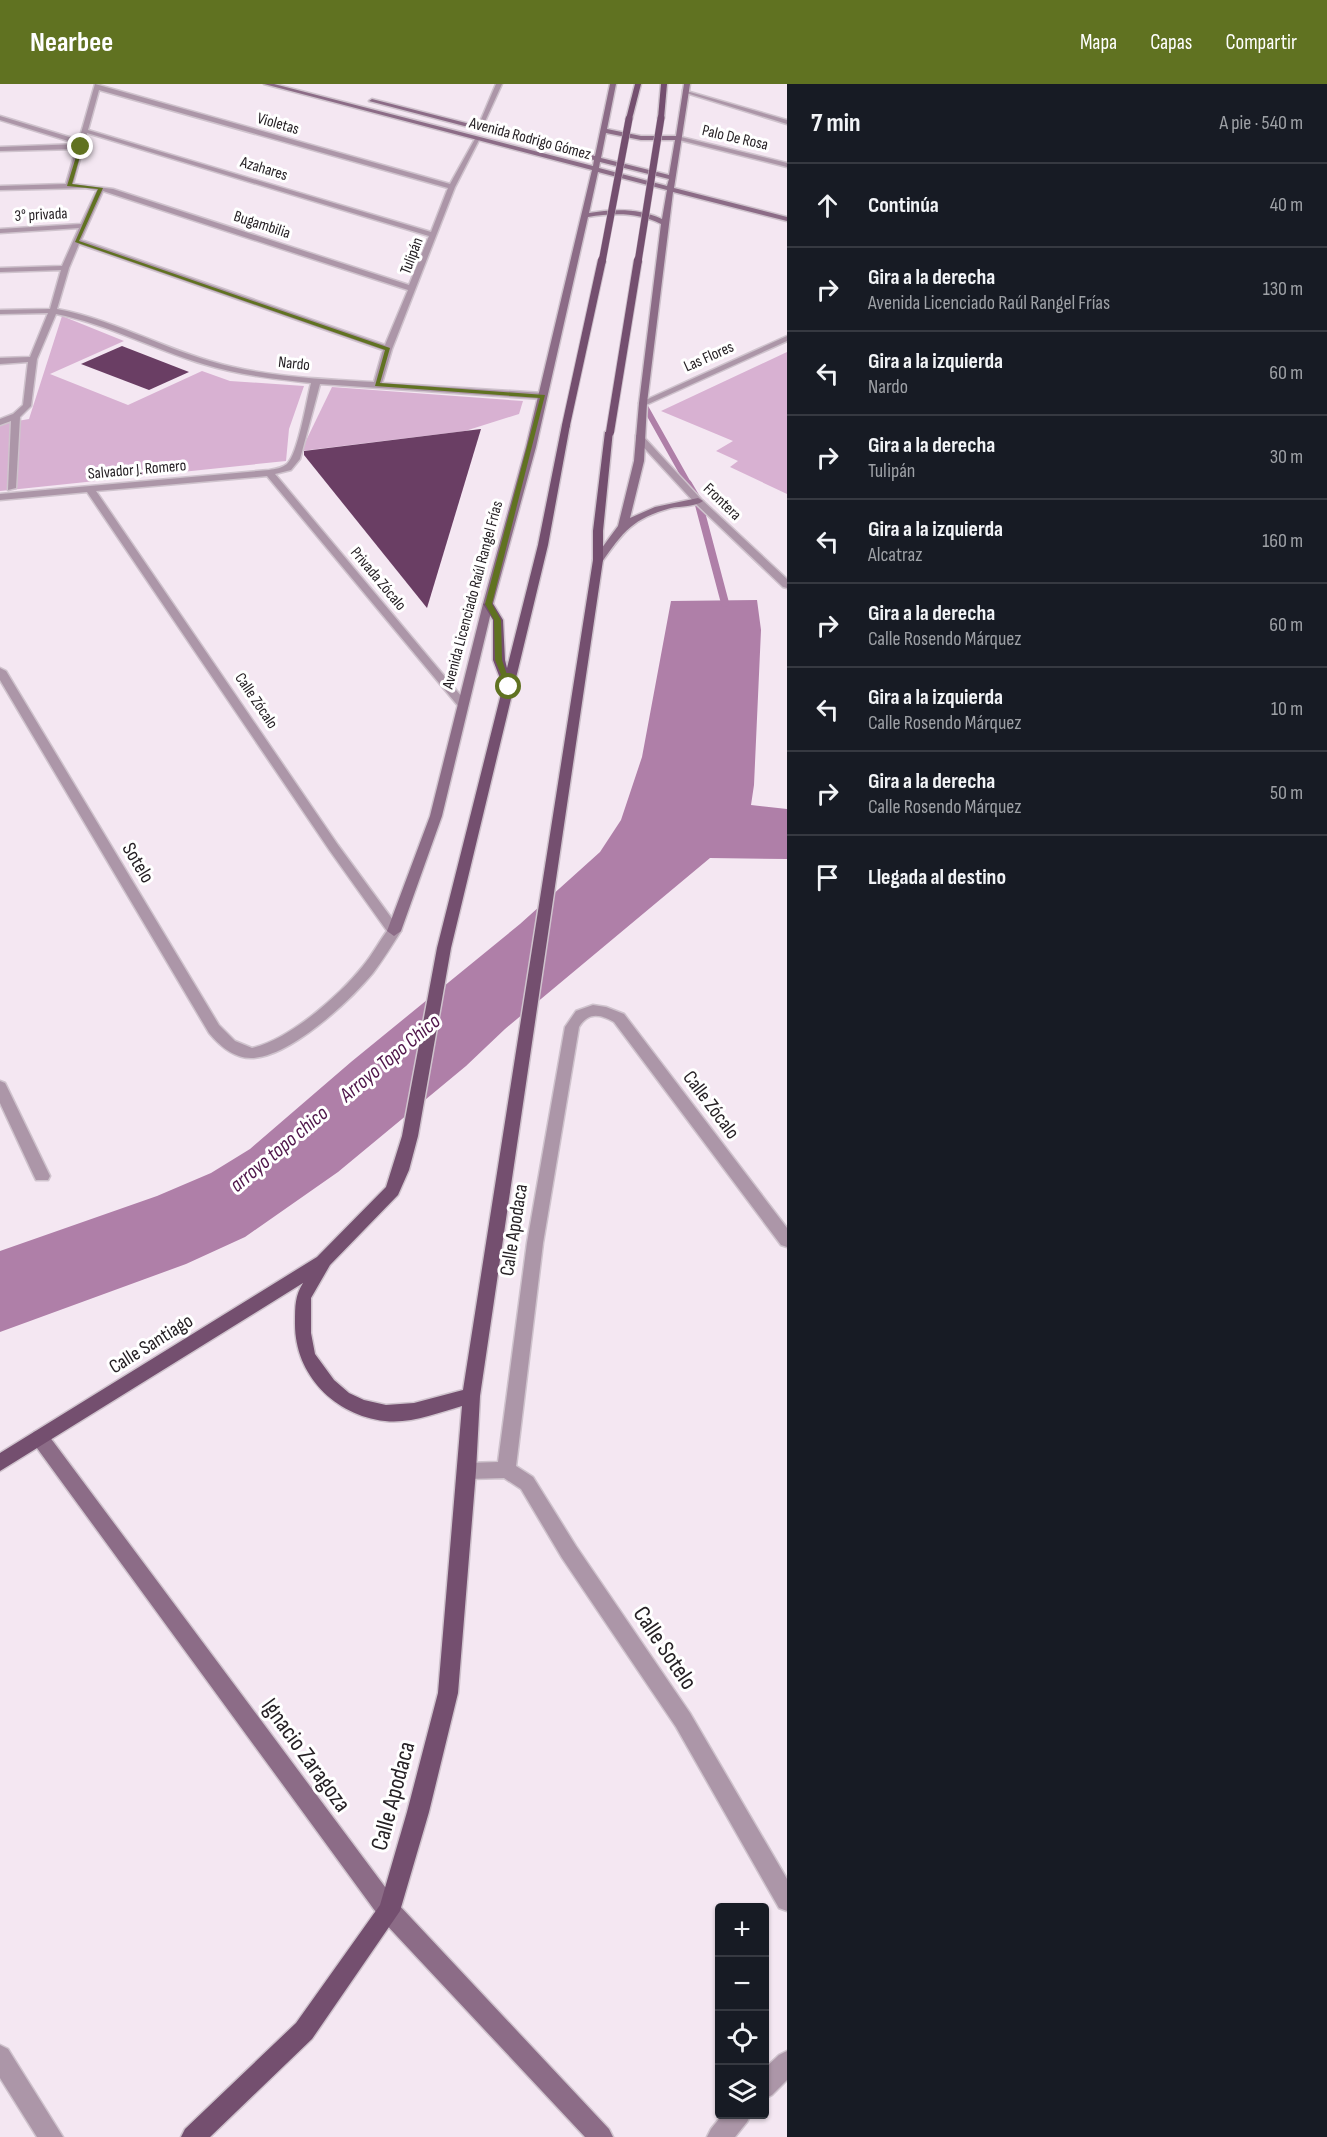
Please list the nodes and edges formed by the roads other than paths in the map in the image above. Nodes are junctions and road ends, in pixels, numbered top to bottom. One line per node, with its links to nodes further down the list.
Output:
1 (267, 84): 15 (street, Avenida Rodrigo Gómez)
2 (497, 84): 11 (street)
3 (613, 84): 12 (street, Avenida Licenciado Raúl Rangel Frías)
4 (638, 84): 60 (main road, bridge)
5 (664, 84): 56 (main road, Calle Apodaca, bridge)
6 (97, 86): 13 (street); 23 (street, Violetas)
7 (686, 87): 10 (street); 14 (street)
8 (363, 99): 11 (street, Avenida Rodrigo Gómez)
9 (0, 118): 16 (street)
10 (787, 122)
11 (479, 128): 18 (street, Avenida Rodrigo Gómez)
12 (603, 130): 14 (street); 18 (street, Avenida Licenciado Raúl Rangel Frías)
13 (86, 131): 16 (street); 32 (street, Azahares)
14 (677, 138): 19 (street, Palo De Rosa); 21 (street)
15 (478, 139): 20 (street, Avenida Rodrigo Gómez); 23 (street, Tulipán)
16 (82, 145): 17 (street); 22 (street)
17 (0, 149)
18 (598, 159): 20 (street, Avenida Licenciado Raúl Rangel Frías); 21 (street, Avenida Rodrigo Gómez)
19 (787, 165)
20 (596, 171): 26 (street, Avenida Rodrigo Gómez); 27 (street, Avenida Licenciado Raúl Rangel Frías)
21 (676, 179): 26 (street)
22 (69, 186): 24 (street, Bugambilia); 25 (street, Bugambilia)
23 (452, 187): 32 (street, Tulipán)
24 (0, 188)
25 (101, 188): 30 (street); 36 (street, Bugambilia)
26 (671, 188): 28 (street, Avenida Rodrigo Gómez); 29 (street)
27 (584, 216): 29 (street); 45 (street, Avenida Licenciado Raúl Rangel Frías)
28 (787, 219)
29 (665, 223): 46 (street)
30 (82, 226): 31 (street, 3° privada); 33 (street)
31 (0, 231)
32 (434, 236): 36 (street, Tulipán)
33 (77, 241): 34 (street); 40 (street)
34 (65, 268): 35 (street); 37 (street)
35 (0, 270)
36 (413, 289): 40 (street, Tulipán)
37 (53, 311): 38 (street, Nardo); 41 (street); 43 (street, Nardo)
38 (0, 312)
39 (787, 338): 46 (street, Las Flores)
40 (388, 349): 44 (street, Tulipán)
41 (33, 359): 42 (street); 47 (street)
42 (0, 361)
43 (316, 381): 44 (street, Nardo); 50 (street)
44 (377, 385): 45 (street, Nardo)
45 (543, 396): 58 (street, Avenida Licenciado Raúl Rangel Frías)
46 (643, 403): 49 (street)
47 (16, 416): 48 (street); 51 (street)
48 (0, 422)
49 (639, 437): 54 (street, Frontera); 55 (street)
50 (273, 472): 52 (street, Salvador J. Romero); 61 (street, Privada Zócalo)
51 (11, 488)
52 (90, 489): 53 (street, Salvador J. Romero); 62 (street, Calle Zócalo)
53 (0, 497)
54 (698, 501): 55 (street); 57 (street, Frontera)
55 (623, 526): 56 (street)
56 (598, 560): 69 (main road, Calle Apodaca)
57 (787, 585)
58 (488, 604): 60 (main road); 61 (street, Avenida Licenciado Raúl Rangel Frías)
59 (0, 671): 64 (street, Sotelo)
60 (509, 687): 68 (main road)
61 (463, 705): 62 (street, Avenida Licenciado Raúl Rangel Frías)
62 (394, 931): 64 (street, Avenida Licenciado Raúl Rangel Frías)
63 (593, 1009): 67 (street, Calle Zócalo); 72 (street, Calle Apodaca)
64 (260, 1052)
65 (0, 1087): 66 (street)
66 (42, 1176)
67 (787, 1240)
68 (324, 1260): 69 (main road); 70 (main road, Calle Santiago)
69 (471, 1396): 73 (main road, Calle Apodaca)
70 (40, 1438): 71 (main road, Calle Santiago); 75 (street, Ignacio Zaragoza)
71 (0, 1463)
72 (506, 1470): 73 (street); 74 (street, Calle Sotelo)
73 (467, 1471): 75 (main road, Calle Apodaca)
74 (787, 1900)
75 (389, 1911): 81 (main road, Calle Apodaca); 82 (street, Ignacio Zaragoza)
76 (0, 2057): 80 (street)
77 (787, 2063): 78 (street)
78 (769, 2083)
79 (735, 2119): 83 (street)
80 (51, 2137)
81 (193, 2137)
82 (601, 2137)
83 (719, 2137)

